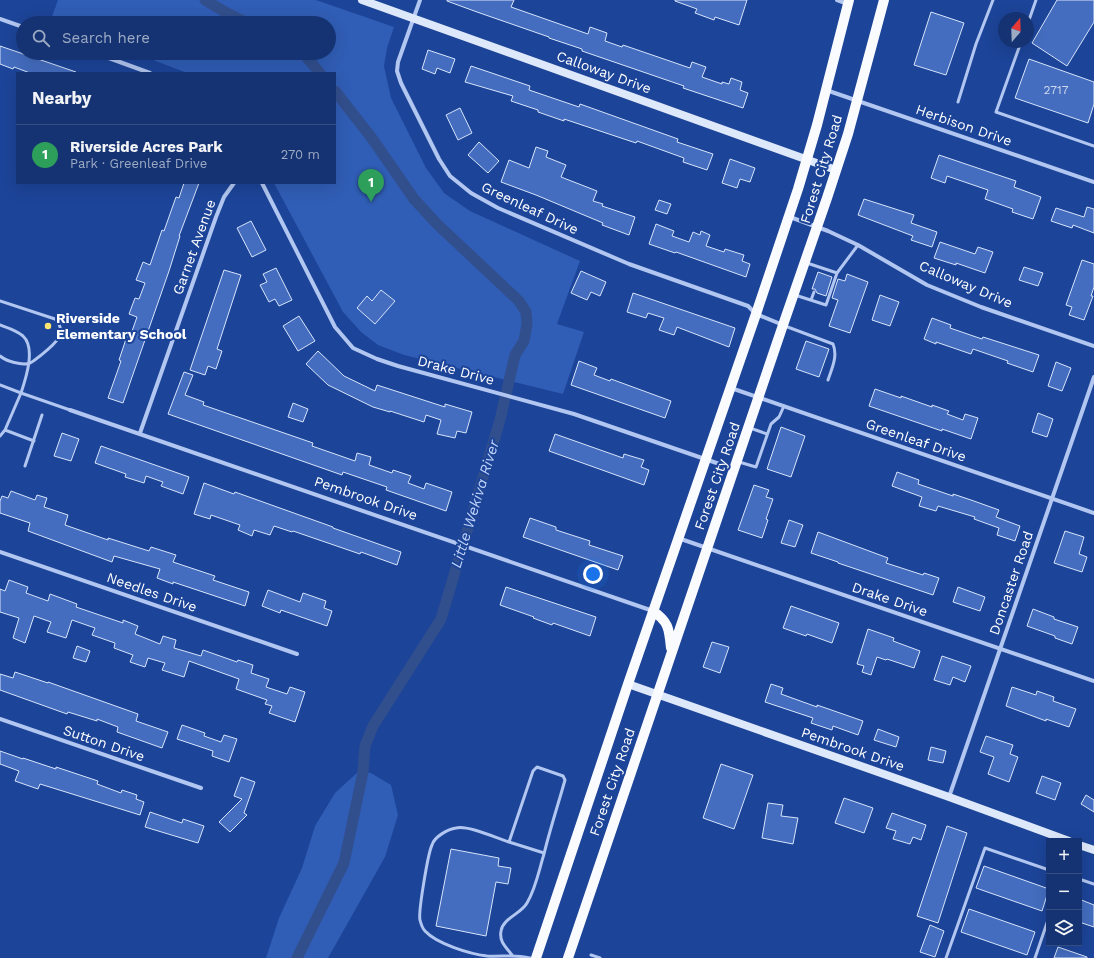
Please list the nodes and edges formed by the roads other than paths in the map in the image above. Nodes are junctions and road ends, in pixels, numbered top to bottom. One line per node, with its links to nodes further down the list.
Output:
1 (362, 0): 10 (street, Calloway Drive)
2 (420, 0): 10 (street, Greenleaf Drive)
3 (837, 0): 7 (street)
4 (884, 0): 16 (main road, Forest City Road)
5 (993, 0): 17 (lane)
6 (1036, 0): 8 (lane)
7 (848, 2): 15 (main road, Forest City Road)
8 (1032, 12)
9 (0, 18): 11 (street)
10 (413, 18): 19 (street, Calloway Drive); 35 (street, Greenleaf Drive)
11 (16, 24)
12 (1019, 48): 18 (lane)
13 (114, 60): 14 (street)
14 (147, 72)
15 (826, 90): 16 (street, Herbison Drive); 19 (main road, Forest City Road)
16 (857, 100): 20 (main road, Forest City Road); 21 (street, Herbison Drive)
17 (958, 102)
18 (1094, 146)
19 (807, 159): 20 (street, Calloway Drive); 24 (main road, Forest City Road)
20 (836, 170): 25 (main road, Forest City Road)
21 (1094, 182)
22 (233, 184): 52 (street, Garnet Avenue)
23 (263, 184): 56 (street, Drake Drive)
24 (789, 217): 25 (street, Calloway Drive); 35 (main road, Forest City Road)
25 (818, 227): 26 (street, Calloway Drive); 27 (main road, Forest City Road)
26 (858, 245): 30 (lane); 38 (street, Calloway Drive)
27 (805, 262): 28 (lane); 32 (main road, Forest City Road)
28 (822, 268): 29 (lane); 30 (lane)
29 (820, 273)
30 (838, 273): 34 (lane)
31 (814, 292): 34 (lane)
32 (794, 295): 34 (lane); 37 (main road, Forest City Road)
33 (0, 300): 40 (lane)
34 (811, 300)
35 (756, 314): 37 (street, Greenleaf Drive); 44 (main road, Forest City Road)
36 (0, 325): 40 (lane)
37 (783, 325): 42 (lane); 46 (main road, Forest City Road)
38 (1094, 346)
39 (0, 356): 40 (lane)
40 (30, 364): 45 (lane)
41 (1094, 377): 59 (street, Doncaster Road)
42 (828, 380)
43 (0, 385): 45 (lane)
44 (730, 387): 46 (street, Greenleaf Drive); 56 (main road, Forest City Road)
45 (21, 392): 48 (lane); 51 (lane)
46 (759, 397): 47 (street, Greenleaf Drive); 50 (main road, Forest City Road)
47 (784, 406): 53 (lane); 59 (street, Greenleaf Drive)
48 (70, 410): 52 (street, Pembrook Drive)
49 (42, 415): 55 (lane)
50 (748, 428): 53 (lane); 57 (main road, Forest City Road)
51 (5, 430): 54 (lane); 55 (lane)
52 (140, 433): 64 (street, Pembrook Drive)
53 (767, 434): 57 (lane)
54 (0, 436)
55 (34, 441): 58 (lane)
56 (705, 459): 57 (street, Drake Drive); 61 (main road, Forest City Road)
57 (736, 465): 62 (main road, Forest City Road)
58 (25, 466)
59 (1052, 498): 60 (street, Greenleaf Drive); 65 (street, Doncaster Road)
60 (1094, 513)
61 (678, 538): 62 (street, Drake Drive); 64 (main road, Forest City Road)
62 (707, 548): 65 (street, Drake Drive); 67 (main road, Forest City Road)
63 (0, 552): 66 (street, Needles Drive)
64 (653, 611): 67 (main road); 69 (main road, Forest City Road)
65 (1000, 649): 68 (street, Drake Drive); 73 (street, Doncaster Road)
66 (297, 654)
67 (671, 654): 70 (main road, Forest City Road)
68 (1094, 681)
69 (628, 684): 70 (street, Pembrook Drive); 86 (main road, Forest City Road)
70 (657, 694): 73 (street, Pembrook Drive); 87 (main road, Forest City Road)
71 (0, 719): 72 (street, Sutton Drive)
72 (201, 788)
73 (949, 796): 74 (street, Pembrook Drive)
74 (1061, 838)
75 (509, 842): 78 (lane); 78 (lane); 83 (lane)
76 (1082, 847): 77 (street)
77 (1094, 850)
78 (544, 853): 83 (lane)
79 (1046, 869): 89 (lane)
80 (1082, 880): 81 (lane)
81 (1094, 884)
82 (1046, 926): 90 (lane)
83 (512, 955): 85 (lane)
84 (591, 955): 88 (lane)
85 (530, 958)
86 (536, 958)
87 (568, 958)
88 (600, 958)
89 (946, 958)
90 (1035, 958)

